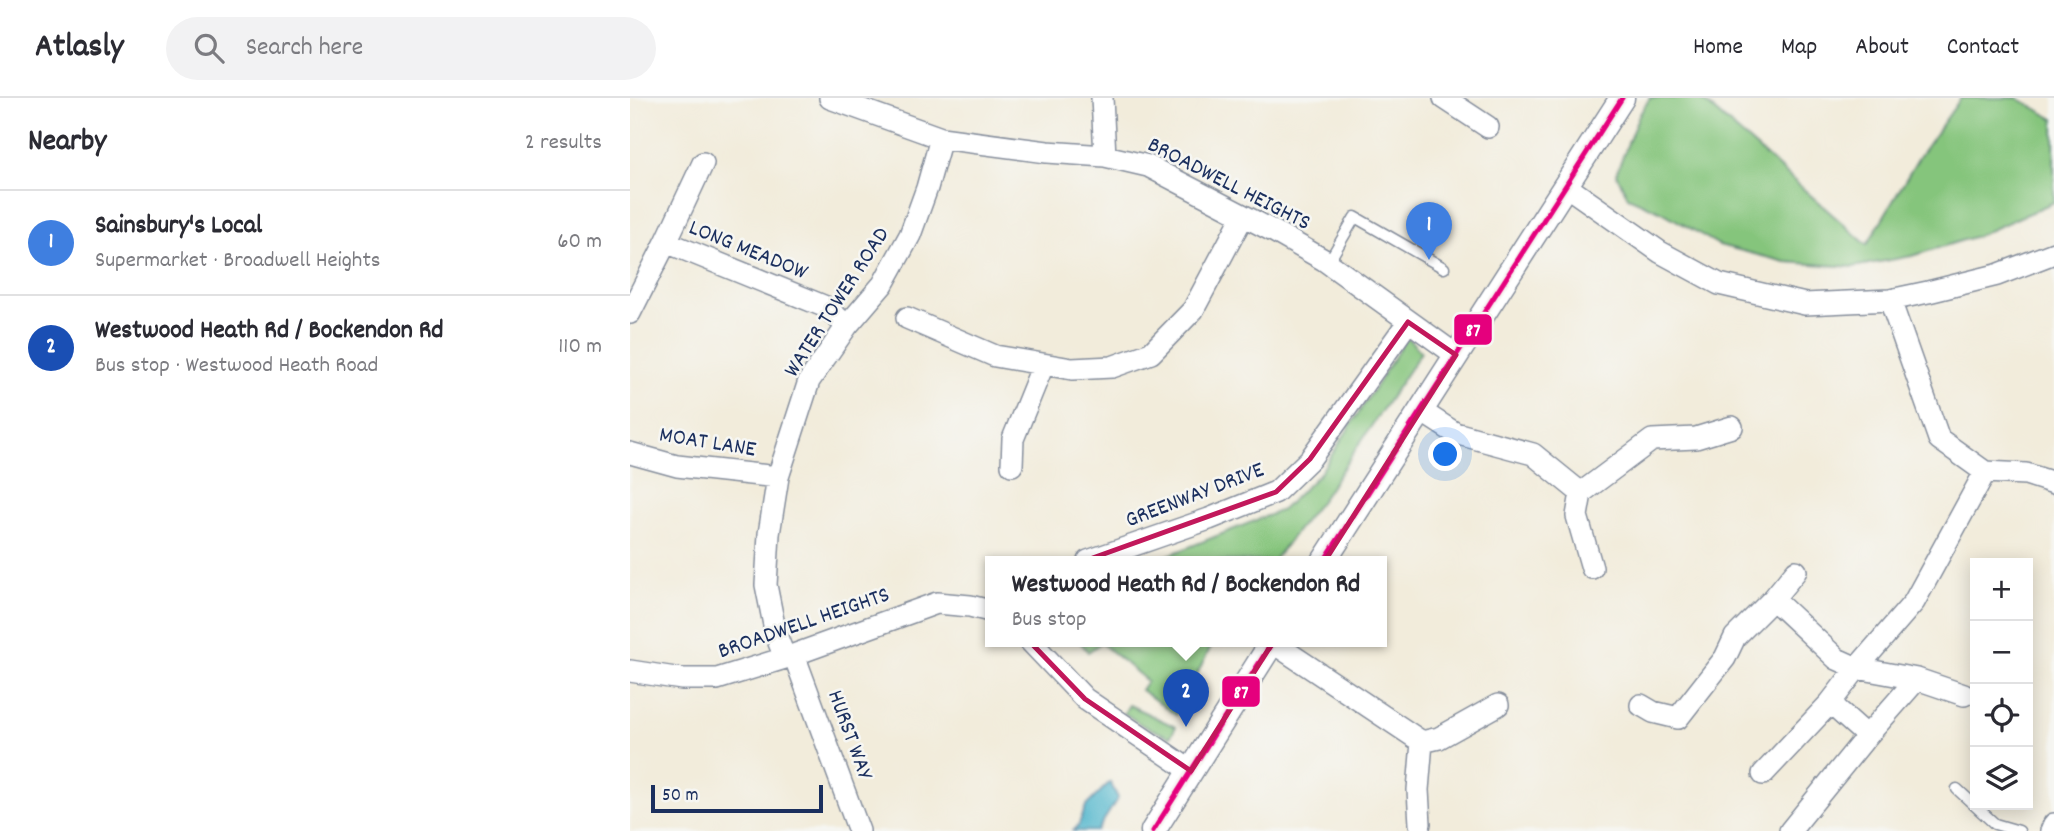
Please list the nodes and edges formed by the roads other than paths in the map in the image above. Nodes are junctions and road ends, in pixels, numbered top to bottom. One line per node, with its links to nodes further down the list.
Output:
1 (830, 98): 6 (street, BROADWELL HEIGHTS)
2 (1102, 98): 7 (street)
3 (1622, 98): 9 (street)
4 (1451, 100): 5 (street)
5 (1488, 127)
6 (941, 138): 7 (street, BROADWELL HEIGHTS); 19 (street, WATER TOWER ROAD)
7 (1104, 156): 10 (street, BROADWELL HEIGHTS)
8 (703, 163): 11 (street, LONG MEADOW)
9 (1566, 186): 15 (street); 20 (street)
10 (1243, 216): 13 (street, BROADWELL HEIGHTS); 21 (street)
11 (666, 242): 16 (street, LONG MEADOW); 19 (street, LONG MEADOW)
12 (2054, 253): 15 (street)
13 (1328, 263): 14 (lane); 18 (street, BROADWELL HEIGHTS)
14 (1444, 268)
15 (1890, 300): 26 (street)
16 (630, 313)
17 (907, 318): 21 (street)
18 (1408, 322): 20 (street, BROADWELL HEIGHTS); 30 (street, GREENWAY DRIVE)
19 (847, 326): 27 (street, WATER TOWER ROAD)
20 (1456, 355): 22 (street)
21 (1044, 365): 25 (street)
22 (1421, 411): 29 (street); 31 (street)
23 (1732, 427): 29 (street)
24 (630, 453): 27 (street, MOAT LANE)
25 (1012, 466)
26 (1985, 472): 28 (street); 40 (street)
27 (778, 477): 39 (street, WATER TOWER ROAD)
28 (2054, 483)
29 (1581, 493): 32 (street)
30 (1102, 556)
31 (1327, 556)
32 (1592, 568)
33 (1796, 571): 34 (street)
34 (1773, 599): 40 (street); 46 (street)
35 (985, 610): 39 (street, BROADWELL HEIGHTS)
36 (1036, 647): 49 (street)
37 (1269, 647): 49 (street)
38 (1280, 647): 48 (street)
39 (790, 657): 41 (street, BROADWELL HEIGHTS); 54 (street, HURST WAY)
40 (1857, 668): 42 (street); 44 (street)
41 (630, 671)
42 (1917, 679): 43 (street); 47 (street)
43 (1964, 695)
44 (1830, 703): 47 (street); 50 (street)
45 (1498, 705): 48 (street)
46 (1641, 705)
47 (1867, 736): 56 (street)
48 (1422, 741): 52 (street)
49 (1191, 771): 55 (street)
50 (1763, 774)
51 (1957, 789): 57 (lane)
52 (1420, 824)
53 (2054, 824): 58 (street)
54 (859, 831)
55 (1153, 831)
56 (1790, 831)
57 (2019, 831)
58 (2051, 831)

